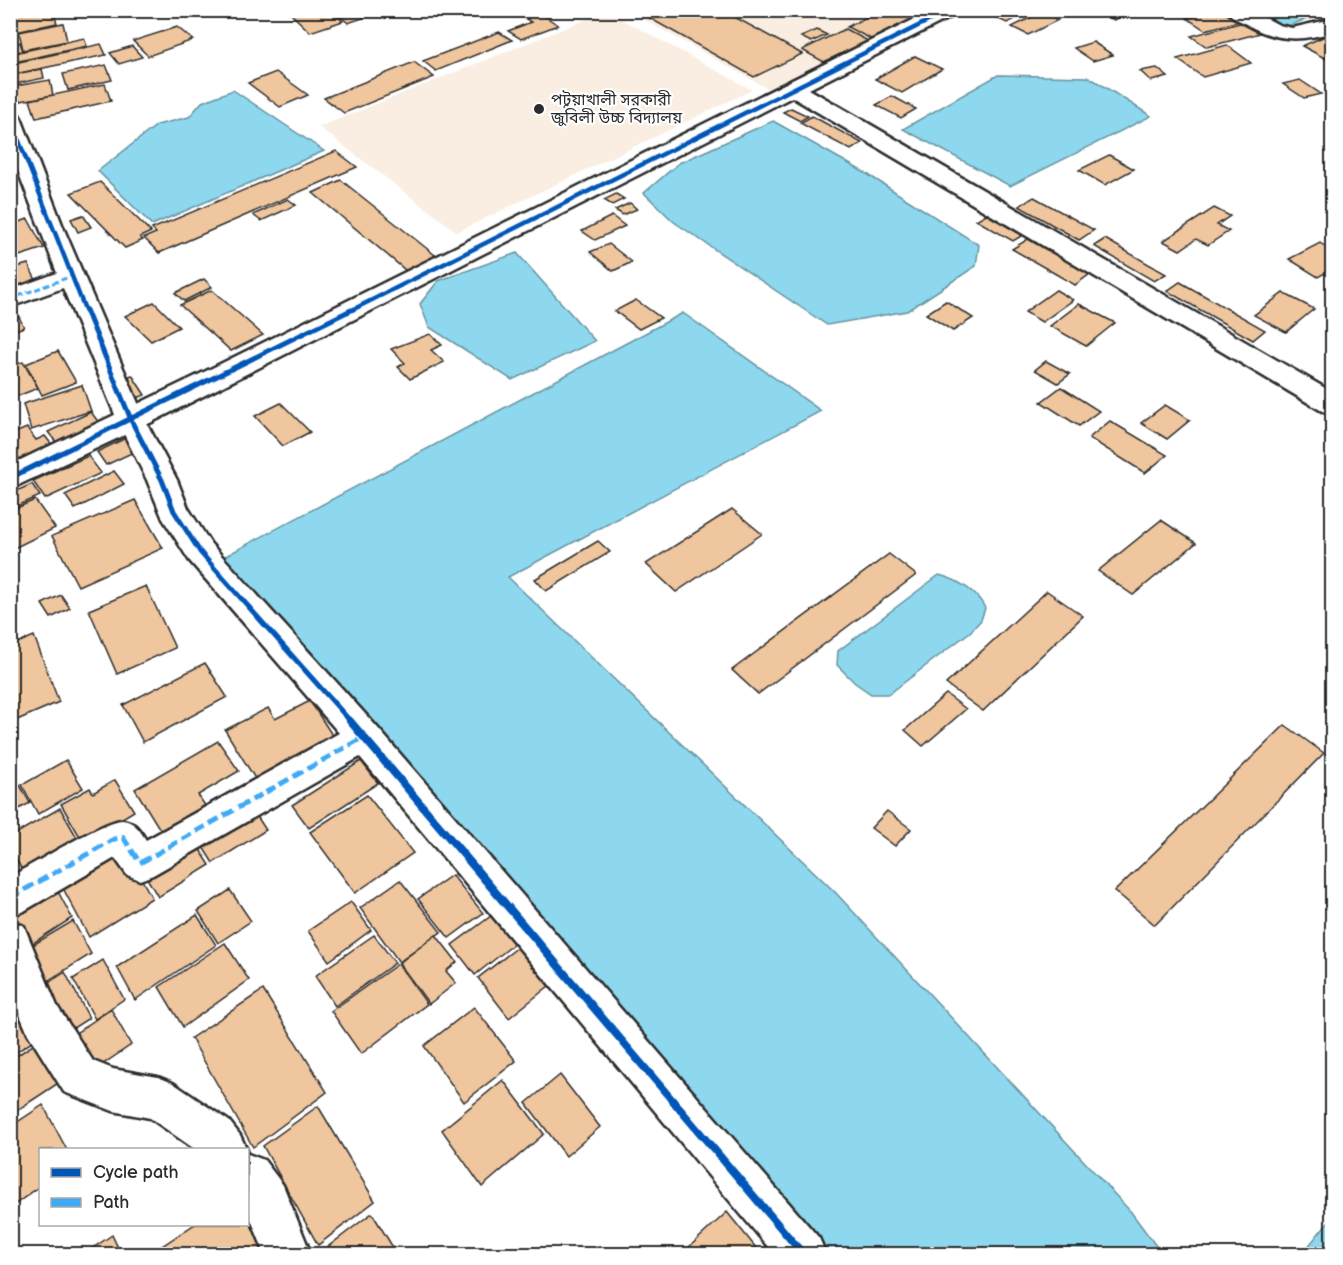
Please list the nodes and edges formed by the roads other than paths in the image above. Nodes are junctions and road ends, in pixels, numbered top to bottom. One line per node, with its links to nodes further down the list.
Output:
1 (950, 10): 4 (street)
2 (1236, 10): 3 (street)
3 (1332, 25)
4 (795, 90): 8 (street); 9 (street)
5 (10, 118): 6 (street)
6 (72, 276): 7 (street); 9 (street)
7 (10, 299)
8 (1332, 404)
9 (132, 422): 10 (street); 11 (street)
10 (10, 478)
11 (364, 737): 12 (street); 17 (street)
12 (10, 898)
13 (13, 952): 14 (street)
14 (224, 1148)
15 (249, 1177): 16 (street)
16 (288, 1254)
17 (803, 1254)

